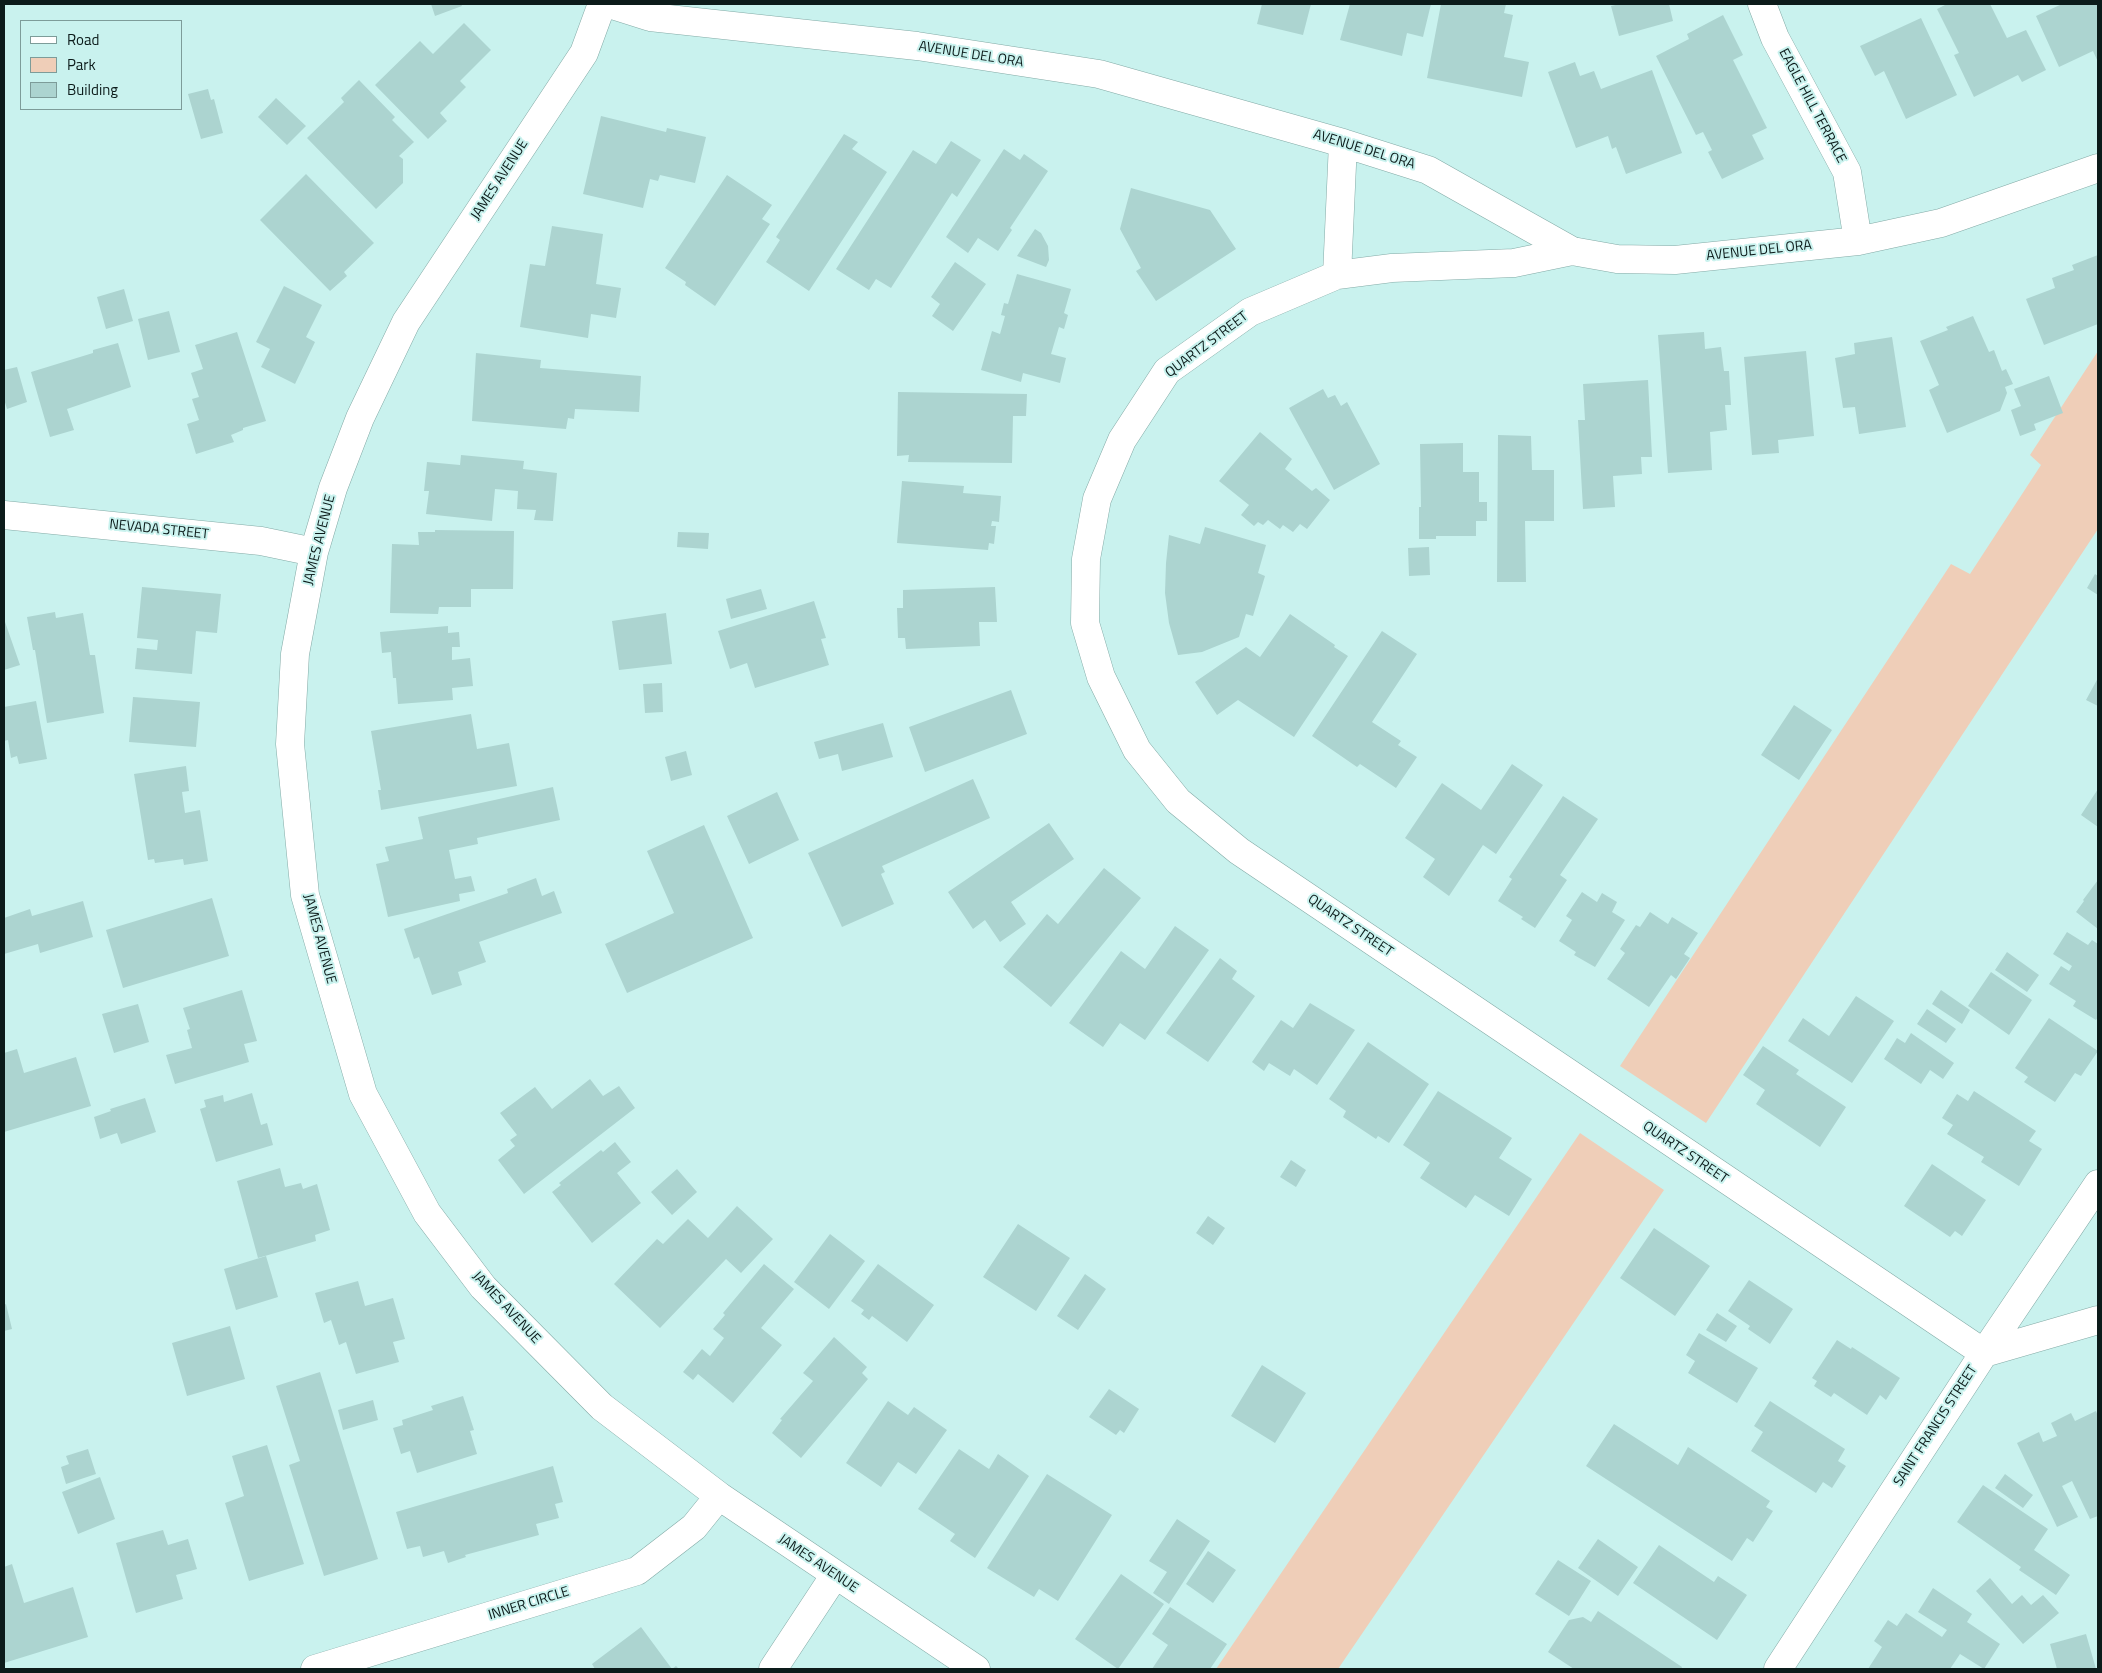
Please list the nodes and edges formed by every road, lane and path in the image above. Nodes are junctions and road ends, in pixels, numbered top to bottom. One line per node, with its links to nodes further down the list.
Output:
1 (602, 4): 10 (street, JAMES AVENUE)
2 (609, 4): 4 (street, AVENUE DEL ORA)
3 (1762, 4): 6 (street, EAGLE HILL TERRACE)
4 (1343, 143): 7 (street, AVENUE DEL ORA); 8 (street)
5 (2098, 168): 6 (street, AVENUE DEL ORA)
6 (1858, 241): 7 (street, AVENUE DEL ORA)
7 (1572, 250): 8 (street, QUARTZ STREET)
8 (1336, 275): 13 (street, QUARTZ STREET)
9 (4, 515): 10 (street, NEVADA STREET)
10 (314, 552): 14 (street, JAMES AVENUE)
11 (2098, 1184): 13 (street, SAINT FRANCIS STREET)
12 (2098, 1320): 13 (street)
13 (1984, 1353): 19 (street, SAINT FRANCIS STREET)
14 (719, 1496): 15 (street, JAMES AVENUE); 16 (street, INNER CIRCLE)
15 (835, 1576): 17 (street); 18 (street, JAMES AVENUE)
16 (315, 1669)
17 (773, 1669)
18 (976, 1669)
19 (1778, 1669)

